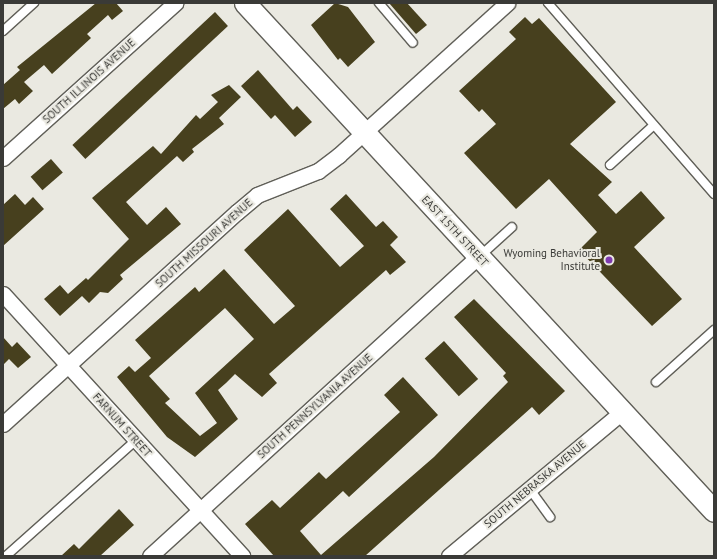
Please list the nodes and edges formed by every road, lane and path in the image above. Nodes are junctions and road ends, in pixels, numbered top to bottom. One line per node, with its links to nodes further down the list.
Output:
1 (34, 3): 7 (lane)
2 (175, 3): 11 (street, SOUTH ILLINOIS AVENUE)
3 (245, 3): 10 (main road, EAST 15TH STREET)
4 (379, 3): 8 (lane)
5 (507, 3): 10 (street, SOUTH MISSOURI AVENUE)
6 (548, 3): 9 (lane)
7 (3, 31)
8 (413, 43)
9 (654, 125): 12 (lane); 13 (lane)
10 (364, 132): 15 (main road, EAST 15TH STREET); 18 (street, SOUTH MISSOURI AVENUE)
11 (3, 158)
12 (610, 165)
13 (714, 194)
14 (512, 227): 15 (lane)
15 (479, 256): 20 (main road, EAST 15TH STREET); 24 (street, SOUTH PENNSYLVANIA AVENUE)
16 (3, 295): 18 (street, FARNUM STREET)
17 (714, 330): 19 (lane)
18 (68, 366): 21 (street, SOUTH MISSOURI AVENUE); 22 (street, FARNUM STREET)
19 (656, 382)
20 (622, 412): 23 (street, SOUTH NEBRASKA AVENUE); 25 (main road, EAST 15TH STREET)
21 (3, 424)
22 (136, 440): 24 (street, FARNUM STREET); 27 (lane)
23 (529, 488): 26 (lane); 30 (street, SOUTH NEBRASKA AVENUE)
24 (200, 510): 28 (street, SOUTH PENNSYLVANIA AVENUE); 29 (street, FARNUM STREET)
25 (714, 512)
26 (550, 517)
27 (6, 556)
28 (150, 556)
29 (242, 556)
30 (449, 556)

